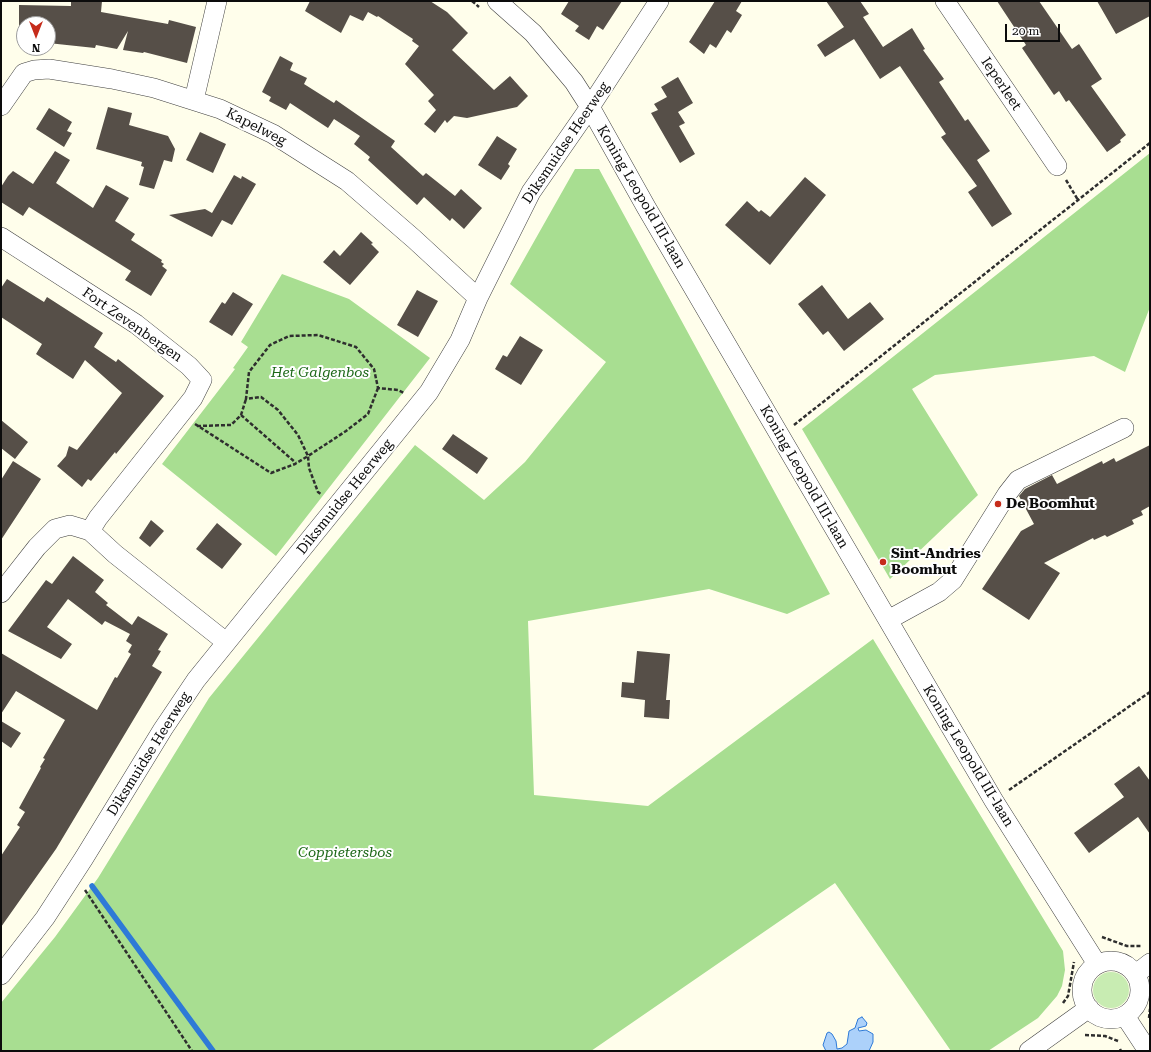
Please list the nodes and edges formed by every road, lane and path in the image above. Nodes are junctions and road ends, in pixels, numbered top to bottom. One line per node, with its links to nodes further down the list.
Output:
1 (217, 1): 5 (street)
2 (497, 1): 7 (street, Koning Leopold III-laan)
3 (659, 1): 7 (street, Diksmuidse Heerweg)
4 (945, 1): 9 (street, Ieperleet)
5 (194, 100): 6 (street, Kapelweg); 11 (street, Kapelweg)
6 (1, 106)
7 (590, 107): 11 (street, Diksmuidse Heerweg); 19 (street, Koning Leopold III-laan)
8 (1150, 143): 19 (path)
9 (1057, 166)
10 (1, 237): 15 (street, Fort Zevenbergen)
11 (478, 298): 13 (street, Diksmuidse Heerweg)
12 (378, 388): 13 (path); 14 (path); 20 (path)
13 (428, 394): 22 (street, Diksmuidse Heerweg)
14 (246, 399): 16 (path); 20 (path)
15 (179, 415): 17 (path); 23 (street, Fort Zevenbergen)
16 (241, 415): 17 (path); 21 (path)
17 (197, 426): 21 (path)
18 (1124, 428): 25 (street)
19 (780, 436): 25 (street, Koning Leopold III-laan)
20 (308, 456): 21 (path); 22 (path)
21 (296, 463)
22 (337, 507): 26 (street, Diksmuidse Heerweg)
23 (90, 531): 24 (street); 26 (street)
24 (1, 593)
25 (888, 620): 28 (street, Koning Leopold III-laan)
26 (226, 642): 29 (street, Diksmuidse Heerweg)
27 (1150, 692): 28 (path)
28 (994, 801): 33 (street, Koning Leopold III-laan)
29 (74, 873): 35 (street, Diksmuidse Heerweg); 43 (path)
30 (1098, 933): 31 (path)
31 (1143, 946)
32 (1072, 955): 36 (path)
33 (1097, 964): 34 (street); 37 (street)
34 (1143, 969): 39 (street)
35 (1, 975)
36 (1058, 1008)
37 (1089, 1008): 39 (street); 44 (street)
38 (1150, 1009): 40 (path)
39 (1126, 1016): 45 (street)
40 (1150, 1022)
41 (1081, 1035): 42 (path)
42 (1120, 1042)
43 (192, 1051)
44 (1029, 1051)
45 (1148, 1051)

